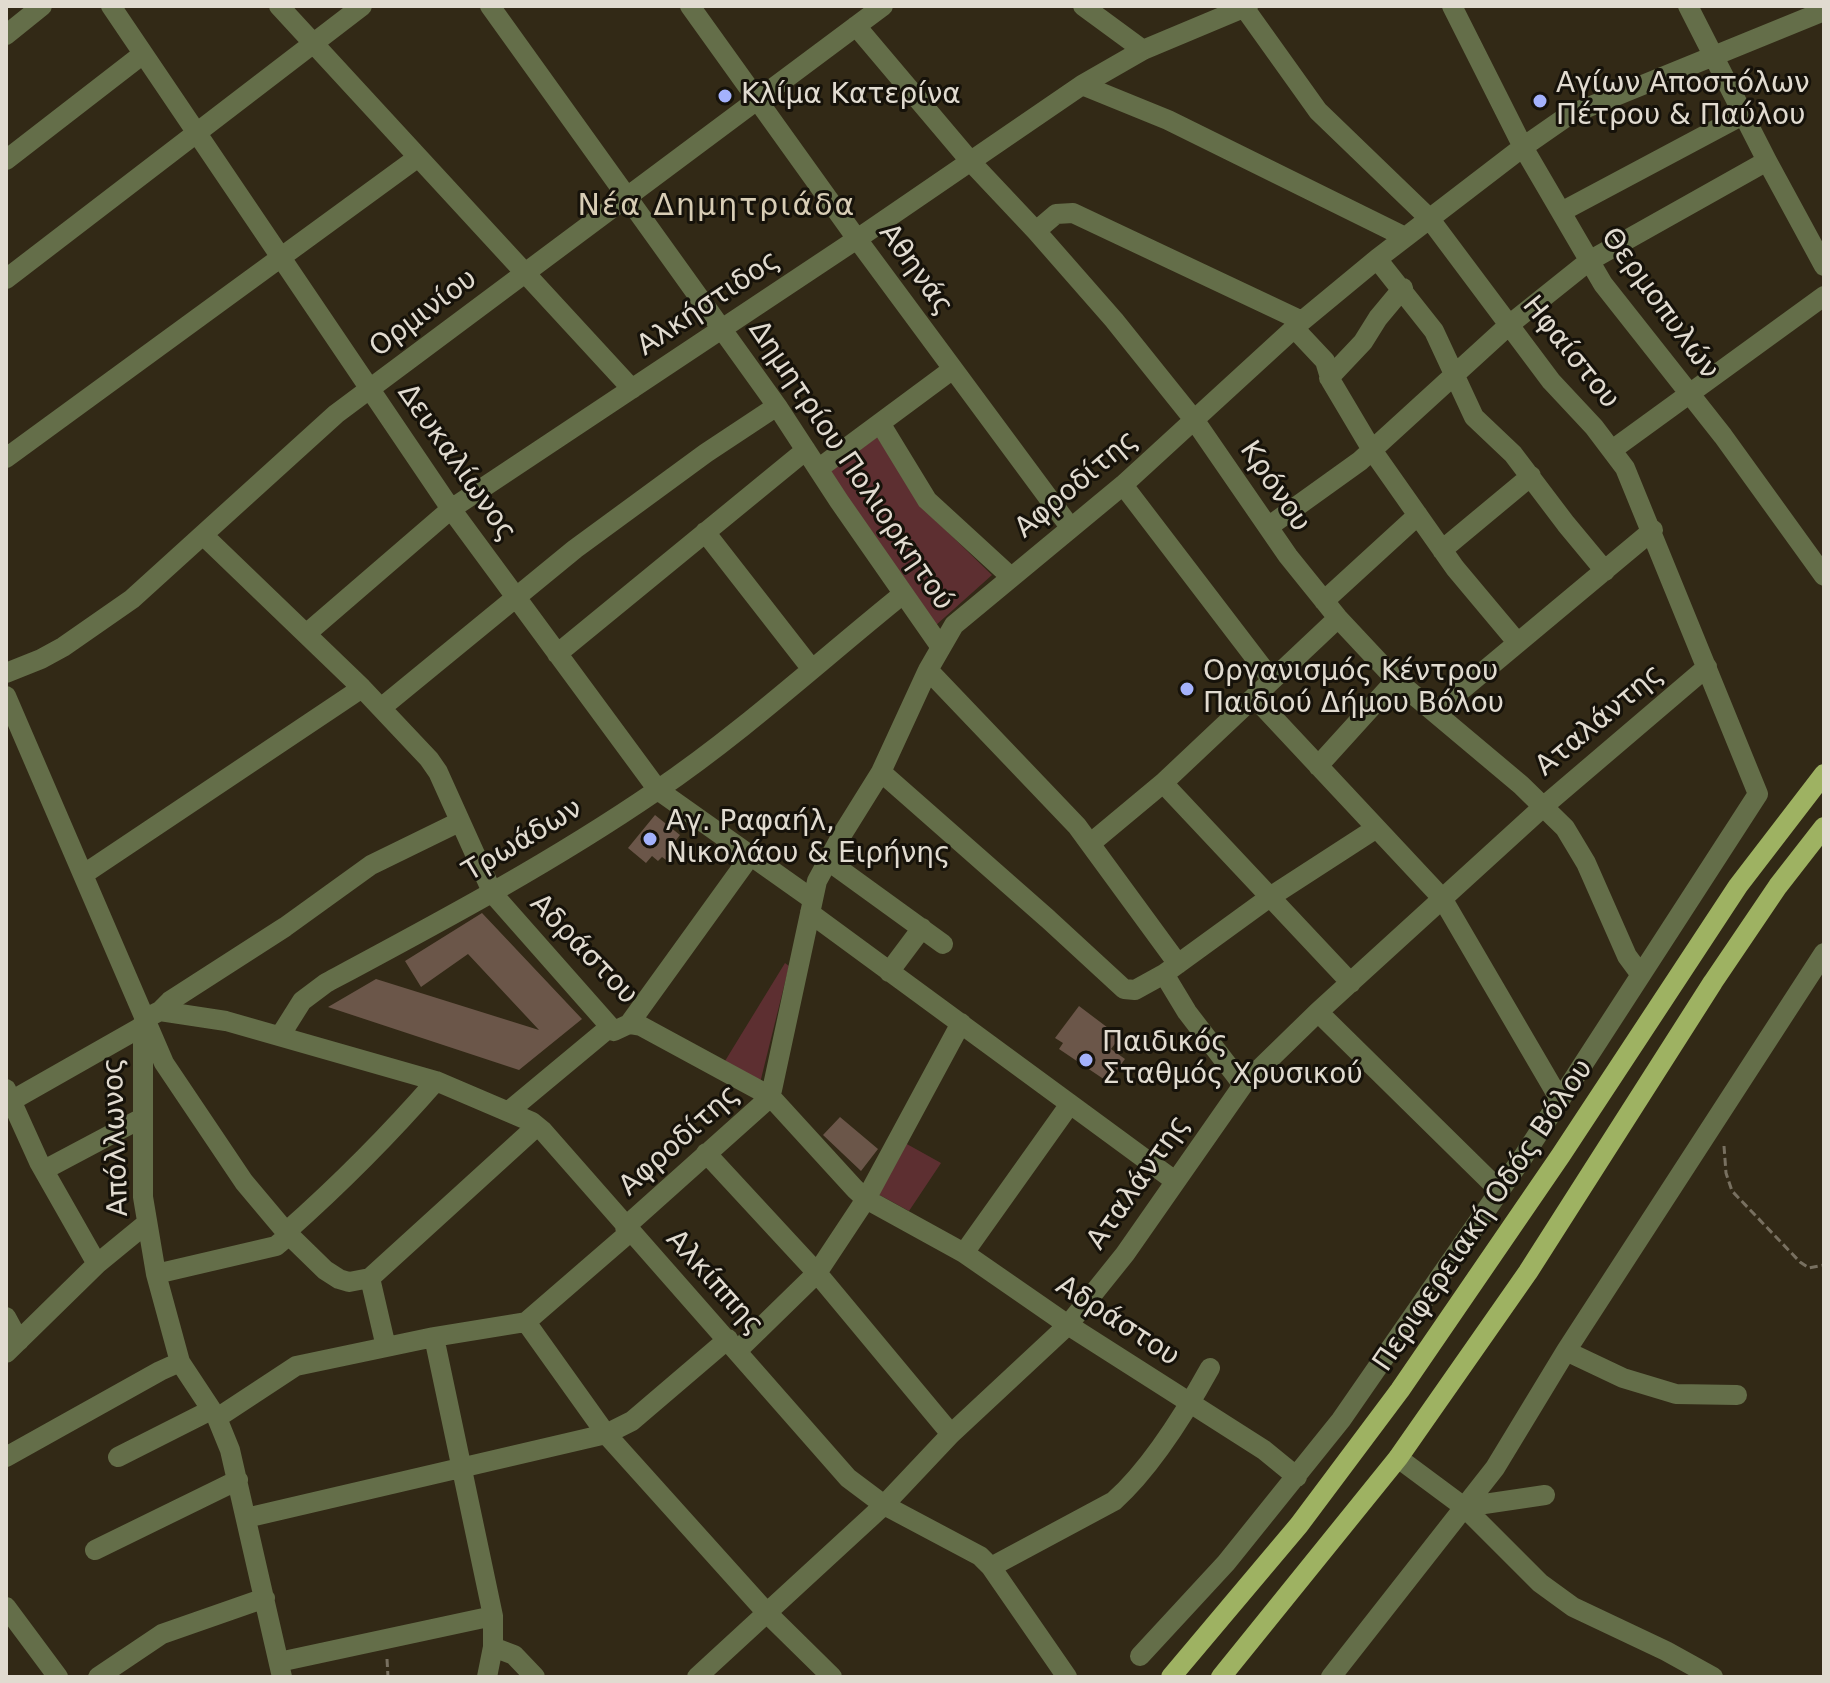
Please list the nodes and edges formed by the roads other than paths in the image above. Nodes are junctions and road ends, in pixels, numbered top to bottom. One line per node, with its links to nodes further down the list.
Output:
1 (42, 6): 15 (street)
2 (111, 6): 18 (street, Δευκαλίωνος)
3 (279, 6): 16 (street)
4 (362, 6): 16 (street)
5 (490, 6): 29 (street, Δημητρίου Πολιορκητού)
6 (690, 6): 21 (street, Αθηνάς)
7 (883, 6): 14 (street, Ορμινίου)
8 (1083, 6): 17 (street)
9 (1245, 6): 17 (street, Αλκήστιδος); 31 (street, Ηφαίστου)
10 (1452, 6): 24 (street, Θερμοπυλών)
11 (1688, 6): 19 (street)
12 (1824, 11): 13 (street, Αφροδίτης)
13 (1794, 14): 19 (street, Αφροδίτης)
14 (856, 26): 21 (street, Ορμινίου); 28 (street, Κρόνου)
15 (6, 35)
16 (312, 44): 23 (street); 25 (street)
17 (1143, 50): 20 (street, Αλκήστιδος)
18 (143, 54): 23 (street, Δευκαλίωνος); 26 (street)
19 (1714, 55): 22 (street); 24 (street, Αφροδίτης)
20 (1082, 85): 28 (street, Αλκήστιδος); 33 (street)
21 (756, 100): 29 (street, Ορμινίου); 34 (street, Αθηνάς)
22 (1743, 115): 27 (street); 30 (street)
23 (197, 133): 35 (street, Δευκαλίωνος); 40 (street)
24 (1523, 147): 30 (street, Θερμοπυλών); 31 (street, Αφροδίτης)
25 (417, 158): 35 (street); 39 (street)
26 (6, 160)
27 (1767, 161): 37 (street); 38 (street)
28 (971, 162): 32 (street, Κρόνου); 34 (street, Αλκήστιδος)
29 (626, 197): 39 (street, Ορμινίου); 45 (street, Δημητρίου Πολιορκητού)
30 (1561, 212): 37 (street, Θερμοπυλών)
31 (1429, 218): 33 (street, Αφροδίτης); 44 (street, Ηφαίστου)
32 (1036, 231): 43 (street); 53 (street, Κρόνου)
33 (1405, 237): 36 (street, Αφροδίτης)
34 (857, 239): 45 (street, Αλκήστιδος); 46 (street, Αθηνάς)
35 (282, 256): 49 (street, Δευκαλίωνος); 58 (street)
36 (1377, 259): 41 (street); 43 (street, Αφροδίτης)
37 (1589, 261): 44 (street); 51 (street, Θερμοπυλών)
38 (1824, 266)
39 (524, 274): 49 (street, Ορμινίου); 50 (street)
40 (6, 279)
41 (1403, 288): 47 (street); 48 (street)
42 (1824, 296): 51 (street)
43 (1298, 324): 48 (street); 53 (street, Αφροδίτης)
44 (1509, 325): 47 (street); 57 (street, Ηφαίστου)
45 (722, 329): 50 (street, Αλκήστιδος); 52 (street, Δημητρίου Πολιορκητού)
46 (953, 369): 54 (street); 64 (street, Αθηνάς)
47 (1456, 376): 56 (street); 60 (street)
48 (1329, 378): 56 (street)
49 (370, 388): 62 (street, Δευκαλίωνος); 68 (street, Ορμινίου)
50 (632, 389): 62 (street, Αλκήστιδος)
51 (1689, 392): 57 (street); 71 (street, Θερμοπυλών)
52 (777, 406): 55 (street, Δημητρίου Πολιορκητού); 74 (street)
53 (1195, 421): 61 (street, Αφροδίτης); 65 (street, Κρόνου)
54 (880, 423): 59 (street); 72 (street, Δημητρίου Πολιορκητού)
55 (806, 450): 59 (street, Δημητρίου Πολιορκητού); 67 (street)
56 (1372, 450): 63 (street); 65 (street)
57 (1612, 450): 66 (street, Ηφαίστου)
58 (6, 458)
59 (818, 469): 73 (street, Δημητρίου Πολιορκητού)
60 (1531, 476): 69 (street); 70 (street)
61 (1123, 485): 64 (street, Αφροδίτης); 85 (street)
62 (451, 509): 74 (street, Δευκαλίωνος); 77 (street, Αλκήστιδος)
63 (1418, 515): 69 (street); 75 (street)
64 (1070, 527): 72 (street, Αφροδίτης)
65 (1268, 527): 75 (street, Κρόνου)
66 (1653, 530): 70 (street); 81 (street, Ηφαίστου)
67 (705, 532): 80 (street); 82 (street)
68 (203, 535): 77 (street, Αδράστου); 84 (street, Ορμινίου)
69 (1442, 550): 78 (street)
70 (1605, 571): 78 (street)
71 (1823, 572)
72 (1011, 577): 79 (street, Αφροδίτης)
73 (903, 594): 79 (street, Δημητρίου Πολιορκητού); 82 (street, Τρωάδων)
74 (515, 598): 80 (street, Δευκαλίωνος); 90 (street)
75 (1324, 601): 76 (street, Κρόνου)
76 (1338, 618): 85 (street); 86 (street, Κρόνου)
77 (306, 634): 87 (street, Αδράστου)
78 (1517, 642): 91 (street)
79 (940, 646): 83 (street, Αφροδίτης)
80 (557, 654): 97 (street, Δευκαλίωνος)
81 (1707, 667): 98 (street, Αταλάντης); 115 (street, Ηφαίστου)
82 (811, 668): 97 (street, Τρωάδων)
83 (928, 670): 94 (street, Αφροδίτης); 102 (street)
84 (6, 673)
85 (1272, 680): 89 (street)
86 (1396, 680): 91 (street, Κρόνου); 93 (street)
87 (362, 688): 90 (street, Αδράστου); 105 (street)
88 (6, 696): 92 (street, Απόλλωνος)
89 (1254, 697): 93 (street); 96 (street)
90 (381, 708): 99 (street, Αδράστου)
91 (1435, 712): 98 (street, Κρόνου)
92 (13, 734): 105 (street, Απόλλωνος)
93 (1318, 766): 101 (street)
94 (881, 772): 104 (street, Αφροδίτης); 113 (street)
95 (1824, 774): 187 (main road, Περιφερειακή Οδός Βόλου)
96 (1163, 783): 102 (street); 107 (street)
97 (658, 790): 103 (street, Δευκαλίωνος); 106 (street, Τρωάδων)
98 (1544, 806): 108 (street, Αταλάντης); 115 (street, Κρόνου)
99 (459, 822): 106 (street, Αδράστου); 118 (street)
100 (1824, 827): 161 (main road)
101 (1375, 829): 107 (street); 108 (street)
102 (1091, 843): 113 (street)
103 (751, 855): 109 (street, Δευκαλίωνος); 120 (street)
104 (827, 860): 109 (street, Αφροδίτης); 110 (street)
105 (84, 874): 118 (street, Απόλλωνος)
106 (493, 894): 120 (street, Αδράστου); 121 (street, Τρωάδων)
107 (1270, 897): 113 (street); 116 (street)
108 (1442, 898): 116 (street, Αταλάντης); 126 (street)
109 (811, 906): 114 (street, Δευκαλίωνος); 125 (street, Αφροδίτης)
110 (922, 928): 111 (street); 114 (street)
111 (943, 944)
112 (1824, 953): 151 (street)
113 (1171, 969): 123 (street)
114 (889, 972): 119 (street, Δευκαλίωνος)
115 (1641, 975): 126 (street)
116 (1351, 983): 117 (street, Αταλάντης)
117 (1318, 1012): 123 (street, Αταλάντης); 134 (street)
118 (149, 1019): 121 (street); 124 (street); 129 (street, Απόλλωνος); 138 (street)
119 (961, 1023): 127 (street, Δευκαλίωνος); 135 (street)
120 (620, 1026): 125 (street, Αδράστου); 128 (street)
121 (280, 1036): 122 (street, Αλκίππης)
122 (436, 1081): 128 (street, Αλκίππης); 138 (street)
123 (1243, 1085): 133 (street, Αταλάντης)
124 (8, 1095): 132 (street)
125 (770, 1096): 131 (street, Αφροδίτης); 135 (street, Αδράστου)
126 (1560, 1100): 134 (street)
127 (1070, 1104): 133 (street, Δευκαλίωνος); 139 (street)
128 (509, 1111): 130 (street, Αλκίππης)
129 (142, 1118): 132 (street); 136 (street, Απόλλωνος)
130 (537, 1126): 137 (street, Αλκίππης); 143 (street)
131 (706, 1153): 137 (street, Αφροδίτης); 141 (street)
132 (44, 1170): 140 (street)
133 (1175, 1181): 146 (street, Αταλάντης)
134 (1499, 1190): 163 (street)
135 (866, 1199): 139 (street, Αδράστου); 141 (street)
136 (147, 1223): 140 (street); 142 (street, Απόλλωνος)
137 (628, 1230): 145 (street, Αφροδίτης); 148 (street, Αλκίππης)
138 (287, 1234): 142 (street); 143 (street)
139 (964, 1253): 146 (street, Αδράστου)
140 (97, 1264): 149 (street)
141 (817, 1273): 148 (street); 158 (street)
142 (156, 1274): 152 (street, Απόλλωνος)
143 (370, 1278): 150 (street)
144 (6, 1317): 149 (street)
145 (526, 1322): 147 (street); 157 (street)
146 (1068, 1325): 155 (street, Αδράστου); 158 (street, Αταλάντης)
147 (434, 1337): 150 (street); 162 (street)
148 (732, 1345): 157 (street); 166 (street, Αλκίππης)
149 (13, 1347)
150 (386, 1347): 156 (street)
151 (1566, 1351): 154 (street); 167 (street)
152 (180, 1362): 156 (street, Απόλλωνος); 159 (street)
153 (1210, 1368): 155 (street)
154 (1737, 1395)
155 (1190, 1403): 163 (street, Αδράστου); 170 (street)
156 (214, 1414): 160 (street); 164 (street, Απόλλωνος)
157 (606, 1434): 162 (street); 173 (street)
158 (951, 1434): 166 (street, Αταλάντης)
159 (6, 1457)
160 (118, 1457)
161 (1398, 1458): 167 (street); 188 (main road)
162 (461, 1468): 168 (street); 174 (street)
163 (1297, 1477): 177 (street)
164 (238, 1480): 168 (street, Απόλλωνος); 169 (street)
165 (1545, 1495): 167 (street)
166 (884, 1505): 170 (street, Αλκίππης); 173 (street, Αταλάντης)
167 (1464, 1507): 189 (street); 190 (street)
168 (246, 1518): 171 (street, Απόλλωνος)
169 (95, 1550)
170 (991, 1567): 176 (street, Αλκίππης)
171 (265, 1598): 178 (street, Απόλλωνος); 180 (street)
172 (6, 1607): 179 (street)
173 (767, 1613): 183 (street, Αταλάντης); 184 (street)
174 (493, 1616): 175 (street); 178 (street)
175 (493, 1647): 181 (street); 182 (street)
176 (1050, 1652): 185 (street, Αλκίππης); 186 (street)
177 (1140, 1656)
178 (280, 1670)
179 (58, 1677)
180 (98, 1677)
181 (487, 1677)
182 (535, 1677)
183 (697, 1677)
184 (832, 1677)
185 (1067, 1677)
186 (1085, 1677)
187 (1171, 1677)
188 (1221, 1677)
189 (1331, 1677)
190 (1713, 1677)

